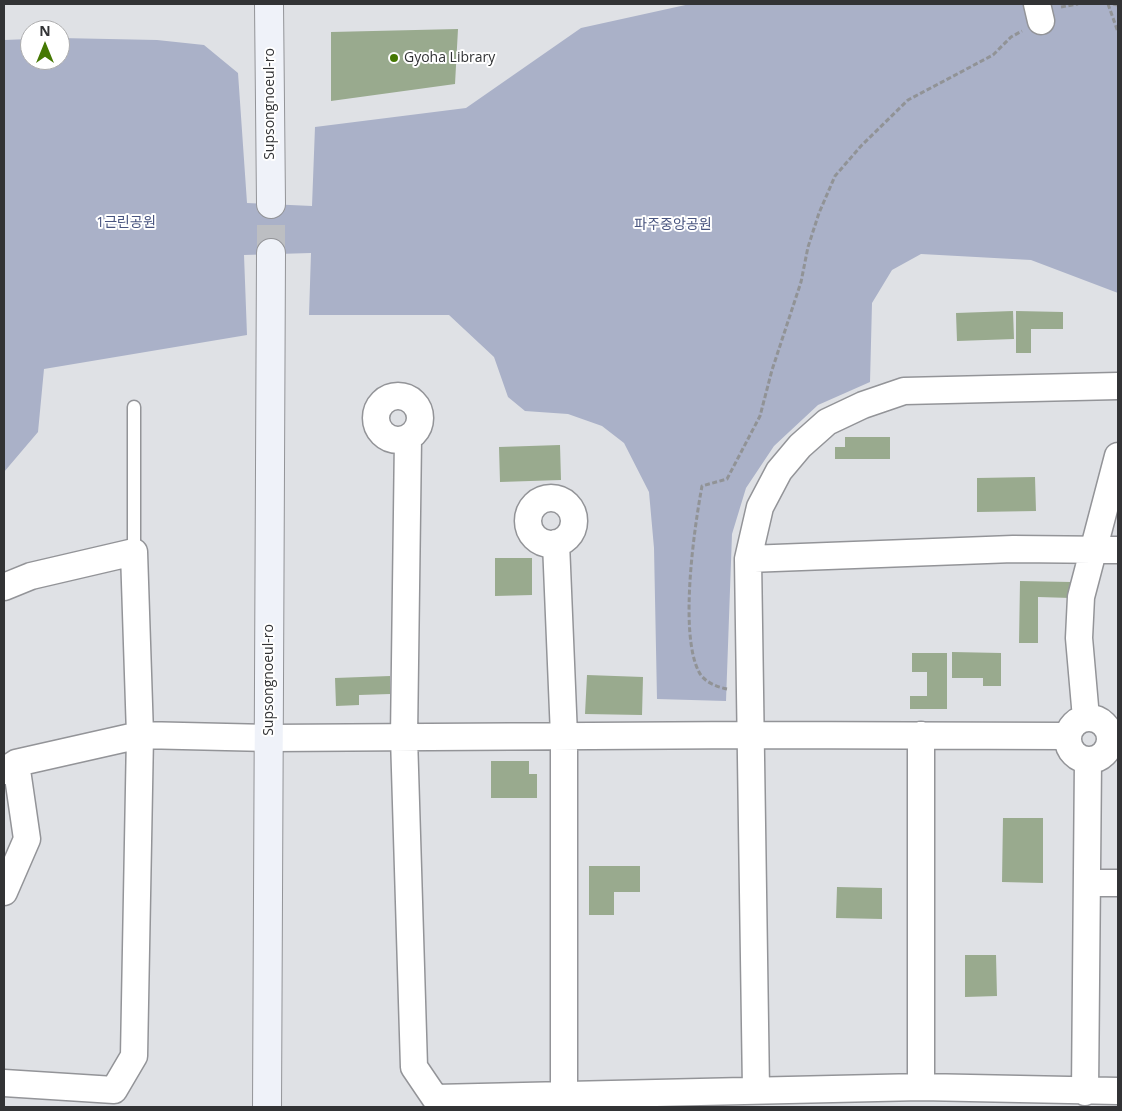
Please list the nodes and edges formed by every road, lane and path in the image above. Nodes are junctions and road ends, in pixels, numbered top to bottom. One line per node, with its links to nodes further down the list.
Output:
1 (269, 4): 8 (street, Supsongnoeul-ro)
2 (1078, 4): 6 (path)
3 (1108, 4): 7 (path)
4 (1113, 4): 5 (path)
5 (1118, 5)
6 (1039, 12): 20 (path)
7 (1118, 32)
8 (271, 204)
9 (271, 253): 29 (street, Supsongnoeul-ro)
10 (1118, 386): 18 (street)
11 (134, 407): 17 (lane)
12 (408, 438): 28 (street)
13 (1118, 456): 15 (street)
14 (556, 543): 26 (street)
15 (1092, 550): 16 (street); 18 (street); 21 (street)
16 (1118, 550)
17 (134, 552): 19 (street); 23 (street)
18 (748, 560): 20 (street)
19 (4, 587)
20 (750, 694): 24 (street)
21 (1086, 718): 22 (street); 27 (street)
22 (1114, 731): 30 (street)
23 (140, 735): 29 (street); 31 (street); 35 (street)
24 (752, 735): 25 (street); 26 (street); 37 (street)
25 (921, 735): 27 (street); 36 (street)
26 (564, 736): 28 (street); 40 (street)
27 (1067, 736): 30 (street)
28 (404, 737): 29 (street); 40 (street)
29 (269, 738): 41 (street, Supsongnoeul-ro)
30 (1088, 760): 32 (street)
31 (10, 767): 34 (street)
32 (1089, 884): 33 (street); 39 (street)
33 (1118, 884)
34 (4, 892)
35 (4, 1084)
36 (921, 1087): 37 (street); 39 (street)
37 (756, 1090): 40 (street)
38 (1118, 1091): 39 (street)
39 (1086, 1092)
40 (564, 1096)
41 (267, 1107)

